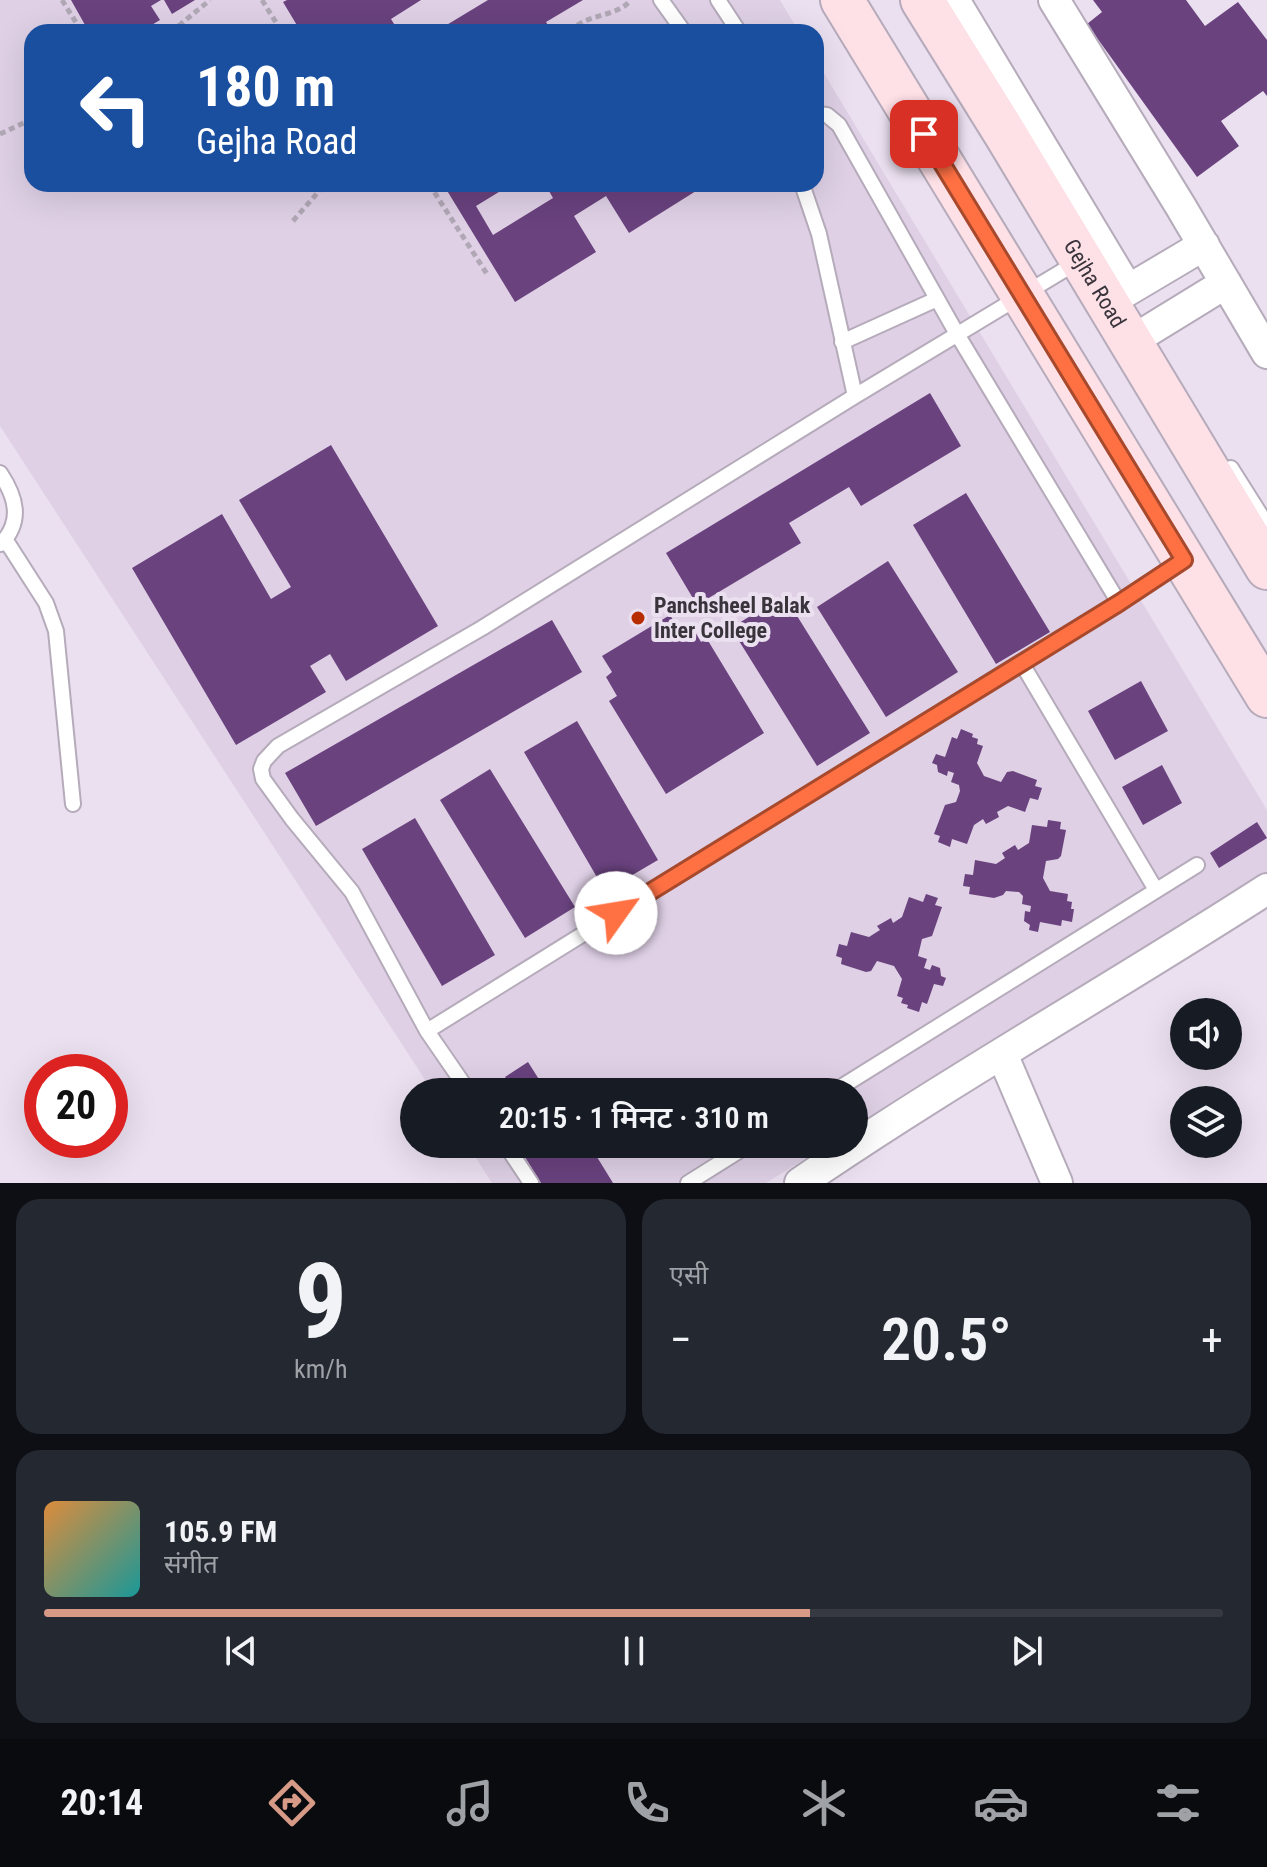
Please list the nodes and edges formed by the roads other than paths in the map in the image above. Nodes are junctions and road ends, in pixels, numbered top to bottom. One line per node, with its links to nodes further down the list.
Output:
1 (661, 0): 7 (lane)
2 (718, 0): 8 (lane)
3 (842, 0): 15 (street)
4 (922, 0): 12 (street, Gejha Road)
5 (954, 0): 14 (street)
6 (1054, 0): 11 (street)
7 (678, 24)
8 (734, 24)
9 (824, 115): 16 (lane)
10 (805, 192): 19 (lane)
11 (1204, 245): 13 (street); 14 (street)
12 (1080, 261): 14 (street, Gejha Road); 15 (lane)
13 (1226, 283): 18 (street); 20 (street)
14 (1123, 293): 18 (street, Gejha Road)
15 (1022, 296): 17 (lane); 26 (street)
16 (937, 299): 17 (lane); 19 (lane)
17 (957, 334): 21 (lane); 28 (lane)
18 (1148, 336): 27 (street, Gejha Road)
19 (842, 342): 21 (lane)
20 (1267, 353)
21 (855, 396): 35 (lane)
22 (1226, 461): 24 (lane)
23 (0, 473): 25 (lane)
24 (1267, 525)
25 (3, 542): 31 (lane)
26 (1184, 560): 28 (lane); 30 (street)
27 (1267, 568)
28 (1119, 603): 29 (lane)
29 (1021, 662): 34 (lane); 35 (lane)
30 (1267, 696)
31 (73, 804)
32 (1197, 865): 34 (lane)
33 (1267, 889): 36 (street)
34 (1156, 890): 38 (lane)
35 (427, 1031): 37 (lane)
36 (1002, 1054): 43 (street); 44 (street)
37 (459, 1078)
38 (855, 1078)
39 (514, 1158): 41 (lane)
40 (728, 1158): 42 (lane)
41 (531, 1183)
42 (688, 1183)
43 (800, 1183)
44 (1057, 1183)

